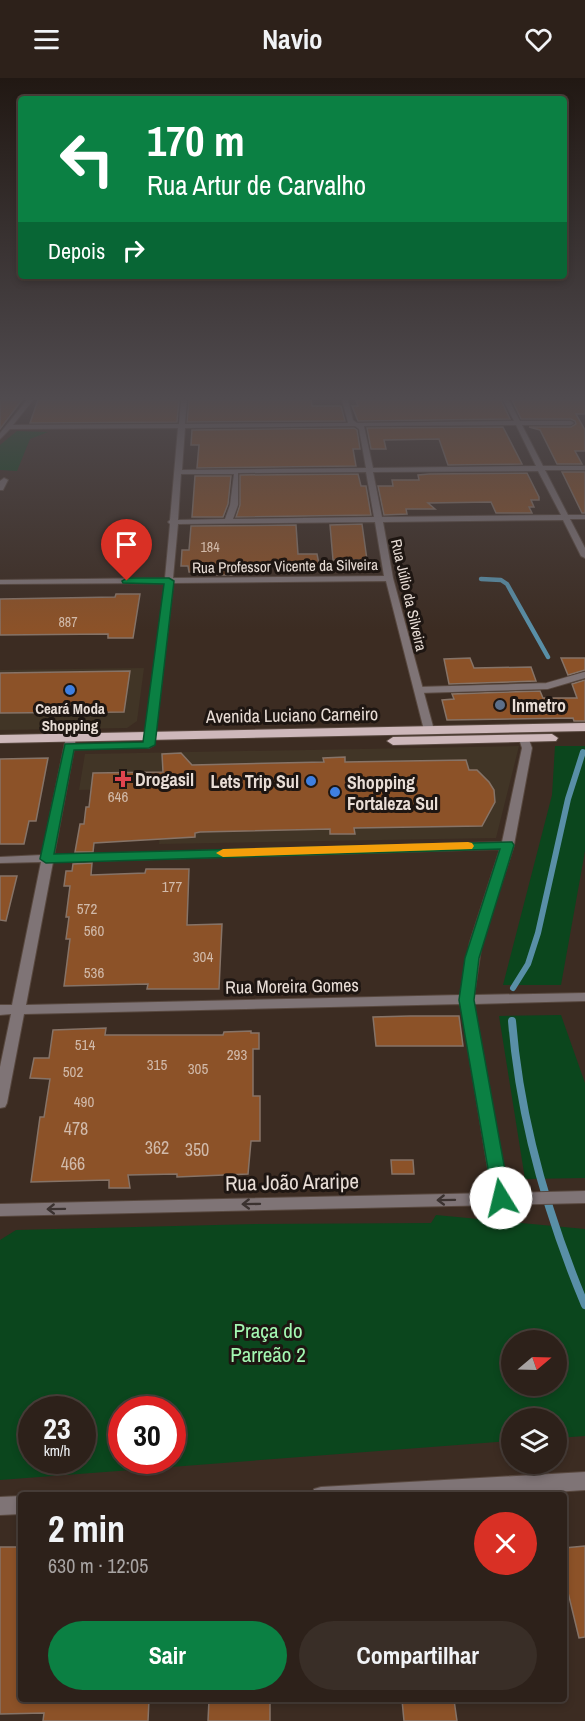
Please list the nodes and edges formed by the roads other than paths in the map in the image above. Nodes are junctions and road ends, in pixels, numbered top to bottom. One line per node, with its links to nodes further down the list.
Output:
1 (177, 477): 10 (street)
2 (236, 477): 11 (street)
3 (371, 477): 9 (street, Rua Júlio da Silveira)
4 (546, 477): 7 (street)
5 (4, 480): 6 (street)
6 (0, 488)
7 (566, 517): 8 (street); 9 (street); 12 (street)
8 (585, 517)
9 (380, 521): 11 (street); 13 (street, Rua Júlio da Silveira)
10 (172, 522): 11 (street); 14 (street)
11 (228, 522)
12 (585, 556)
13 (389, 578): 14 (street, Rua Professor Vicente da Silveira); 17 (street, Rua Júlio da Silveira)
14 (169, 581): 15 (street, Rua Professor Vicente da Silveira); 22 (street)
15 (0, 582)
16 (585, 675): 17 (lane)
17 (418, 690): 18 (street, Rua Júlio da Silveira)
18 (429, 730): 19 (main road, Avenida Luciano Carneiro); 22 (main road, Avenida Luciano Carneiro)
19 (579, 733): 21 (main road, Avenida Luciano Carneiro)
20 (0, 738): 23 (main road, Avenida Luciano Carneiro)
21 (524, 739): 22 (main road, Avenida Luciano Carneiro); 25 (street)
22 (149, 741): 23 (main road, Avenida Luciano Carneiro)
23 (70, 742): 24 (main road, Avenida Luciano Carneiro); 26 (street)
24 (0, 747)
25 (507, 845): 26 (street); 29 (street)
26 (46, 859): 27 (street); 30 (street)
27 (0, 860)
28 (585, 997): 29 (street, Rua Moreira Gomes)
29 (466, 1000): 30 (street, Rua Moreira Gomes); 34 (street)
30 (17, 1009): 31 (street, Rua Moreira Gomes); 32 (street)
31 (0, 1010)
32 (0, 1103)
33 (585, 1197): 34 (street, Rua João Araripe)
34 (501, 1198): 35 (street, Rua João Araripe, one-way to 35)
35 (0, 1210)
36 (585, 1481): 37 (street)
37 (391, 1492)
38 (18, 1505): 39 (street)
39 (0, 1506)

